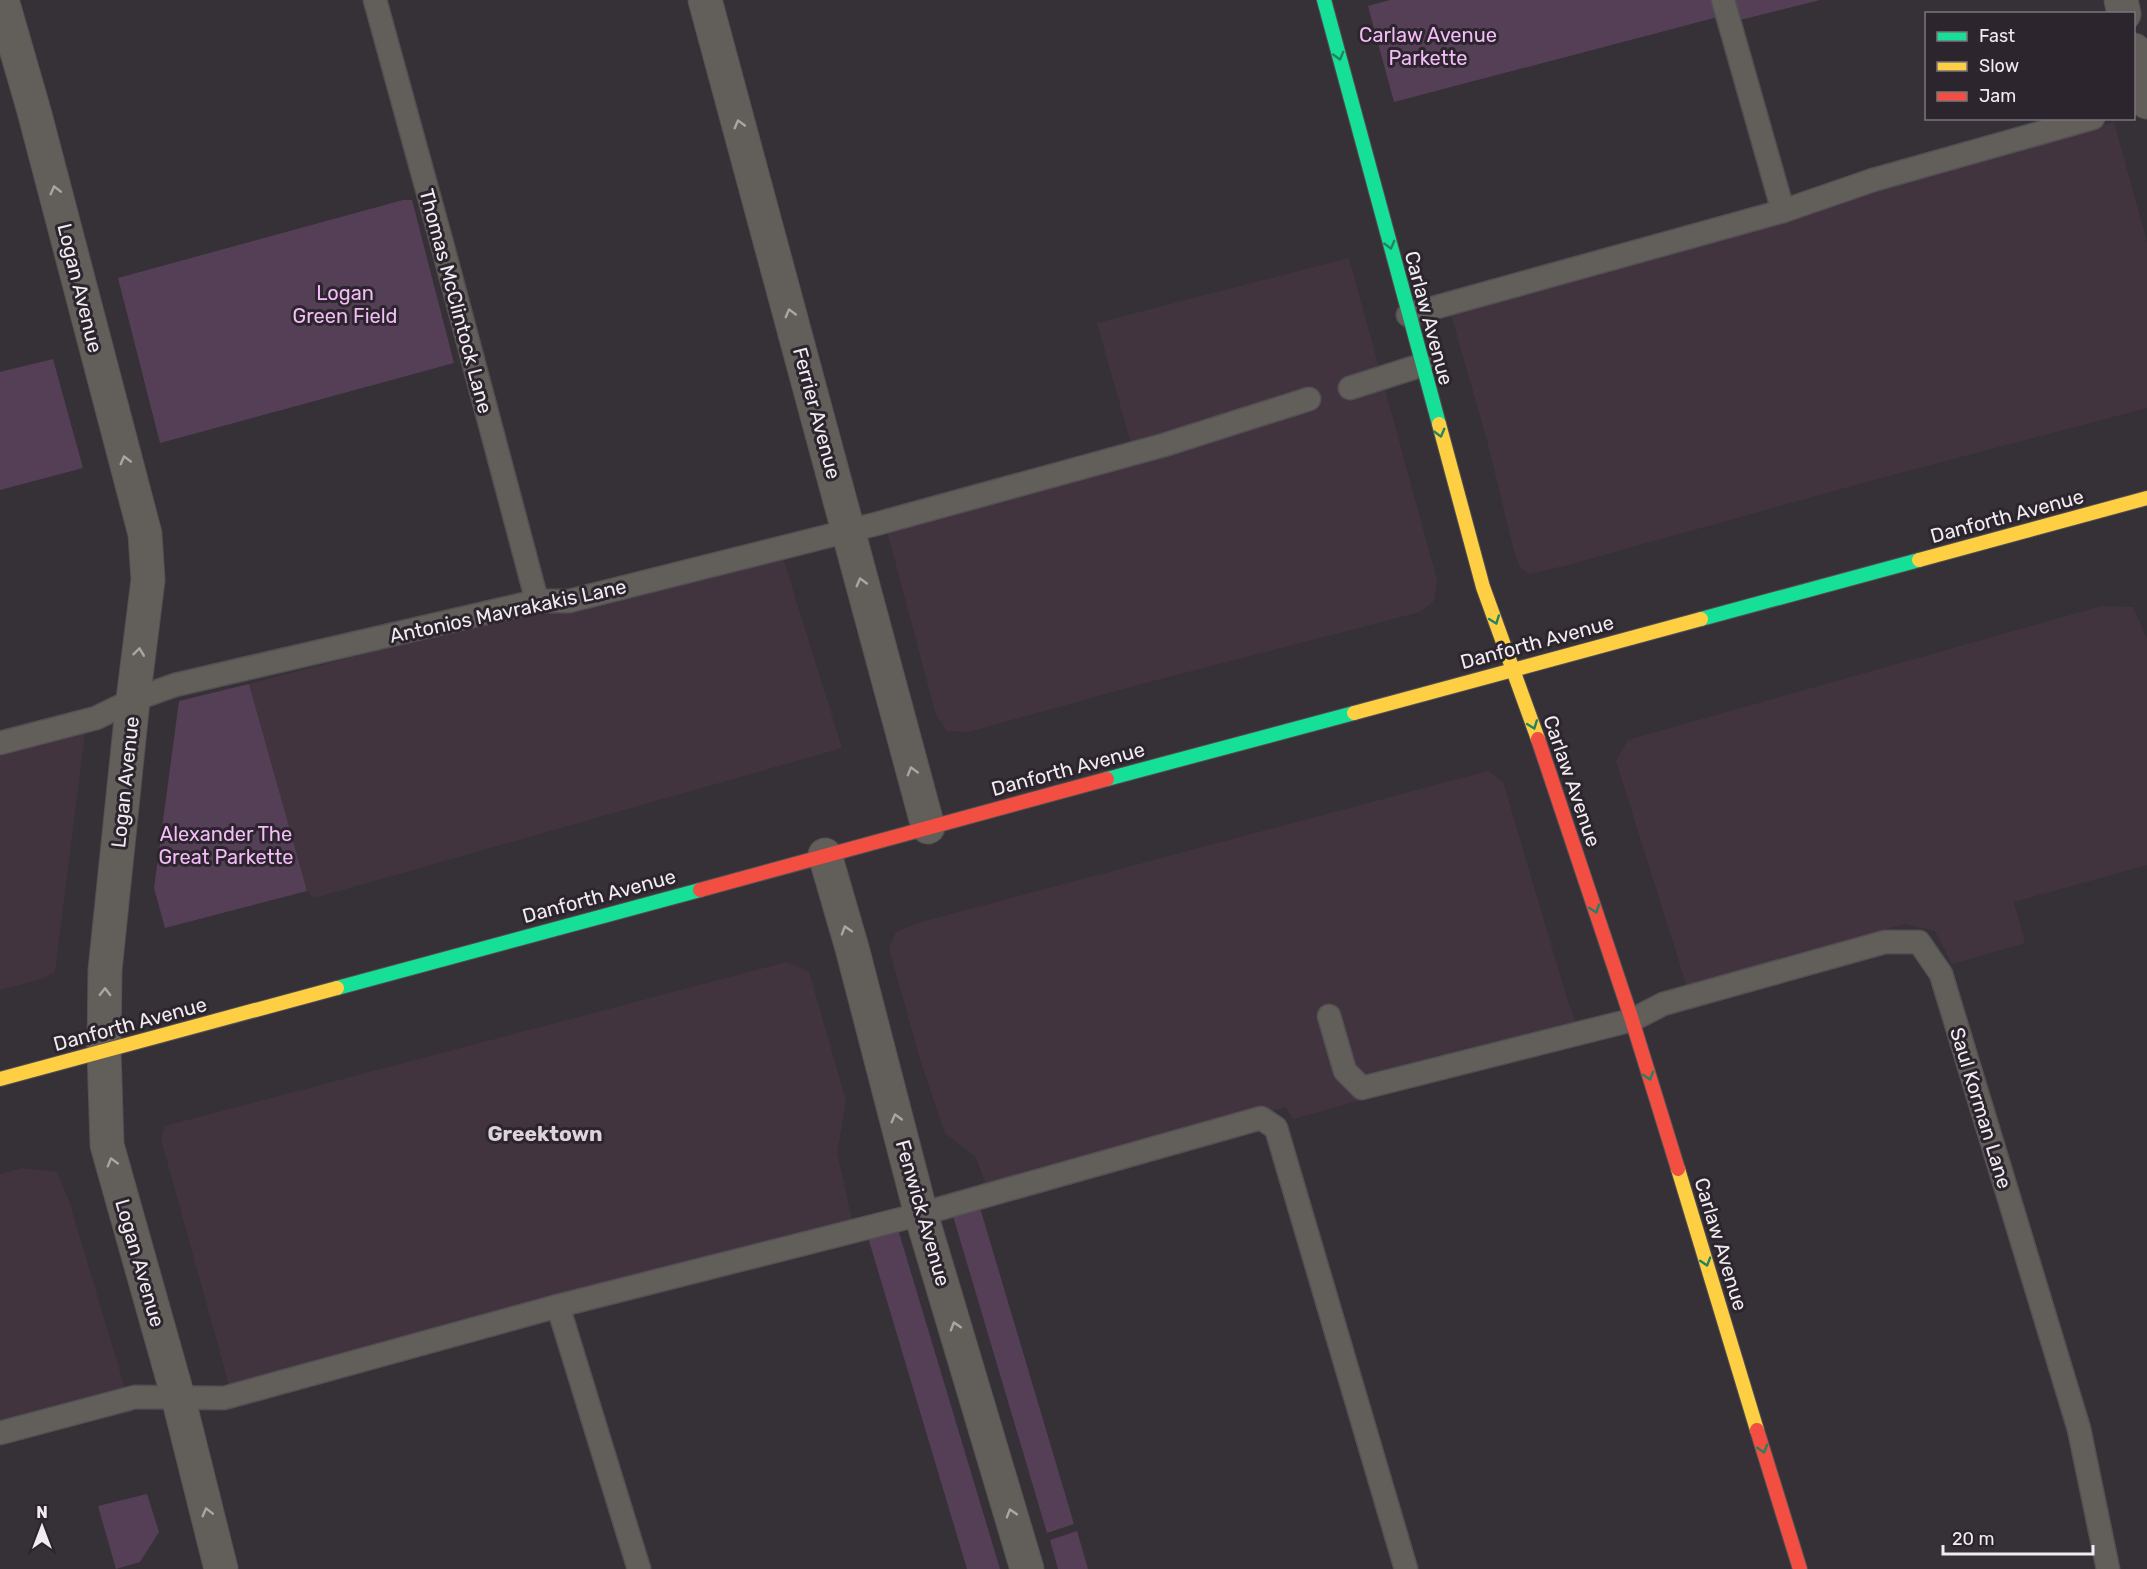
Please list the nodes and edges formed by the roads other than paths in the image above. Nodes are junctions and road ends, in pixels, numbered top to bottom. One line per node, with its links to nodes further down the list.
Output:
1 (2, 0): 18 (street, Logan Avenue, one-way to 1)
2 (375, 0): 16 (lane, Thomas McClintock Lane)
3 (705, 0): 15 (street, Ferrier Avenue, one-way to 3)
4 (1324, 0): 10 (main road, Carlaw Avenue, one-way to 10)
5 (1723, 0): 9 (lane)
6 (2135, 57): 7 (street)
7 (2147, 102)
8 (2086, 120): 9 (lane)
9 (1783, 211): 10 (lane)
10 (1408, 315): 11 (main road, Carlaw Avenue)
11 (1422, 365): 12 (lane); 17 (main road, Carlaw Avenue, one-way to 17)
12 (1350, 388)
13 (1309, 399): 15 (lane, Antonios Mavrakakis Lane)
14 (2147, 498): 17 (main road, Danforth Avenue)
15 (848, 531): 16 (lane, Antonios Mavrakakis Lane); 20 (street, Ferrier Avenue, one-way to 15)
16 (537, 602): 18 (lane, Antonios Mavrakakis Lane)
17 (1513, 670): 20 (main road, Danforth Avenue); 23 (main road, Carlaw Avenue, one-way to 23)
18 (133, 700): 19 (lane, Antonios Mavrakakis Lane); 24 (street, Logan Avenue, one-way to 18)
19 (0, 743)
20 (928, 827): 21 (main road, Danforth Avenue)
21 (825, 855): 24 (main road, Danforth Avenue); 26 (street, Fenwick Avenue, one-way to 21)
22 (1329, 1016): 23 (lane)
23 (1632, 1020): 34 (main road, Carlaw Avenue, one-way to 34); 35 (lane, Saul Korman Lane)
24 (104, 1051): 25 (main road, Danforth Avenue); 28 (street, Logan Avenue, one-way to 24)
25 (0, 1079)
26 (921, 1214): 27 (lane); 32 (street, Fenwick Avenue, one-way to 26); 33 (lane)
27 (558, 1306): 28 (lane); 31 (lane)
28 (178, 1398): 29 (lane); 30 (street, Logan Avenue, one-way to 28)
29 (0, 1433)
30 (221, 1569)
31 (639, 1569)
32 (1028, 1569)
33 (1406, 1569)
34 (1800, 1569)
35 (2108, 1569)

